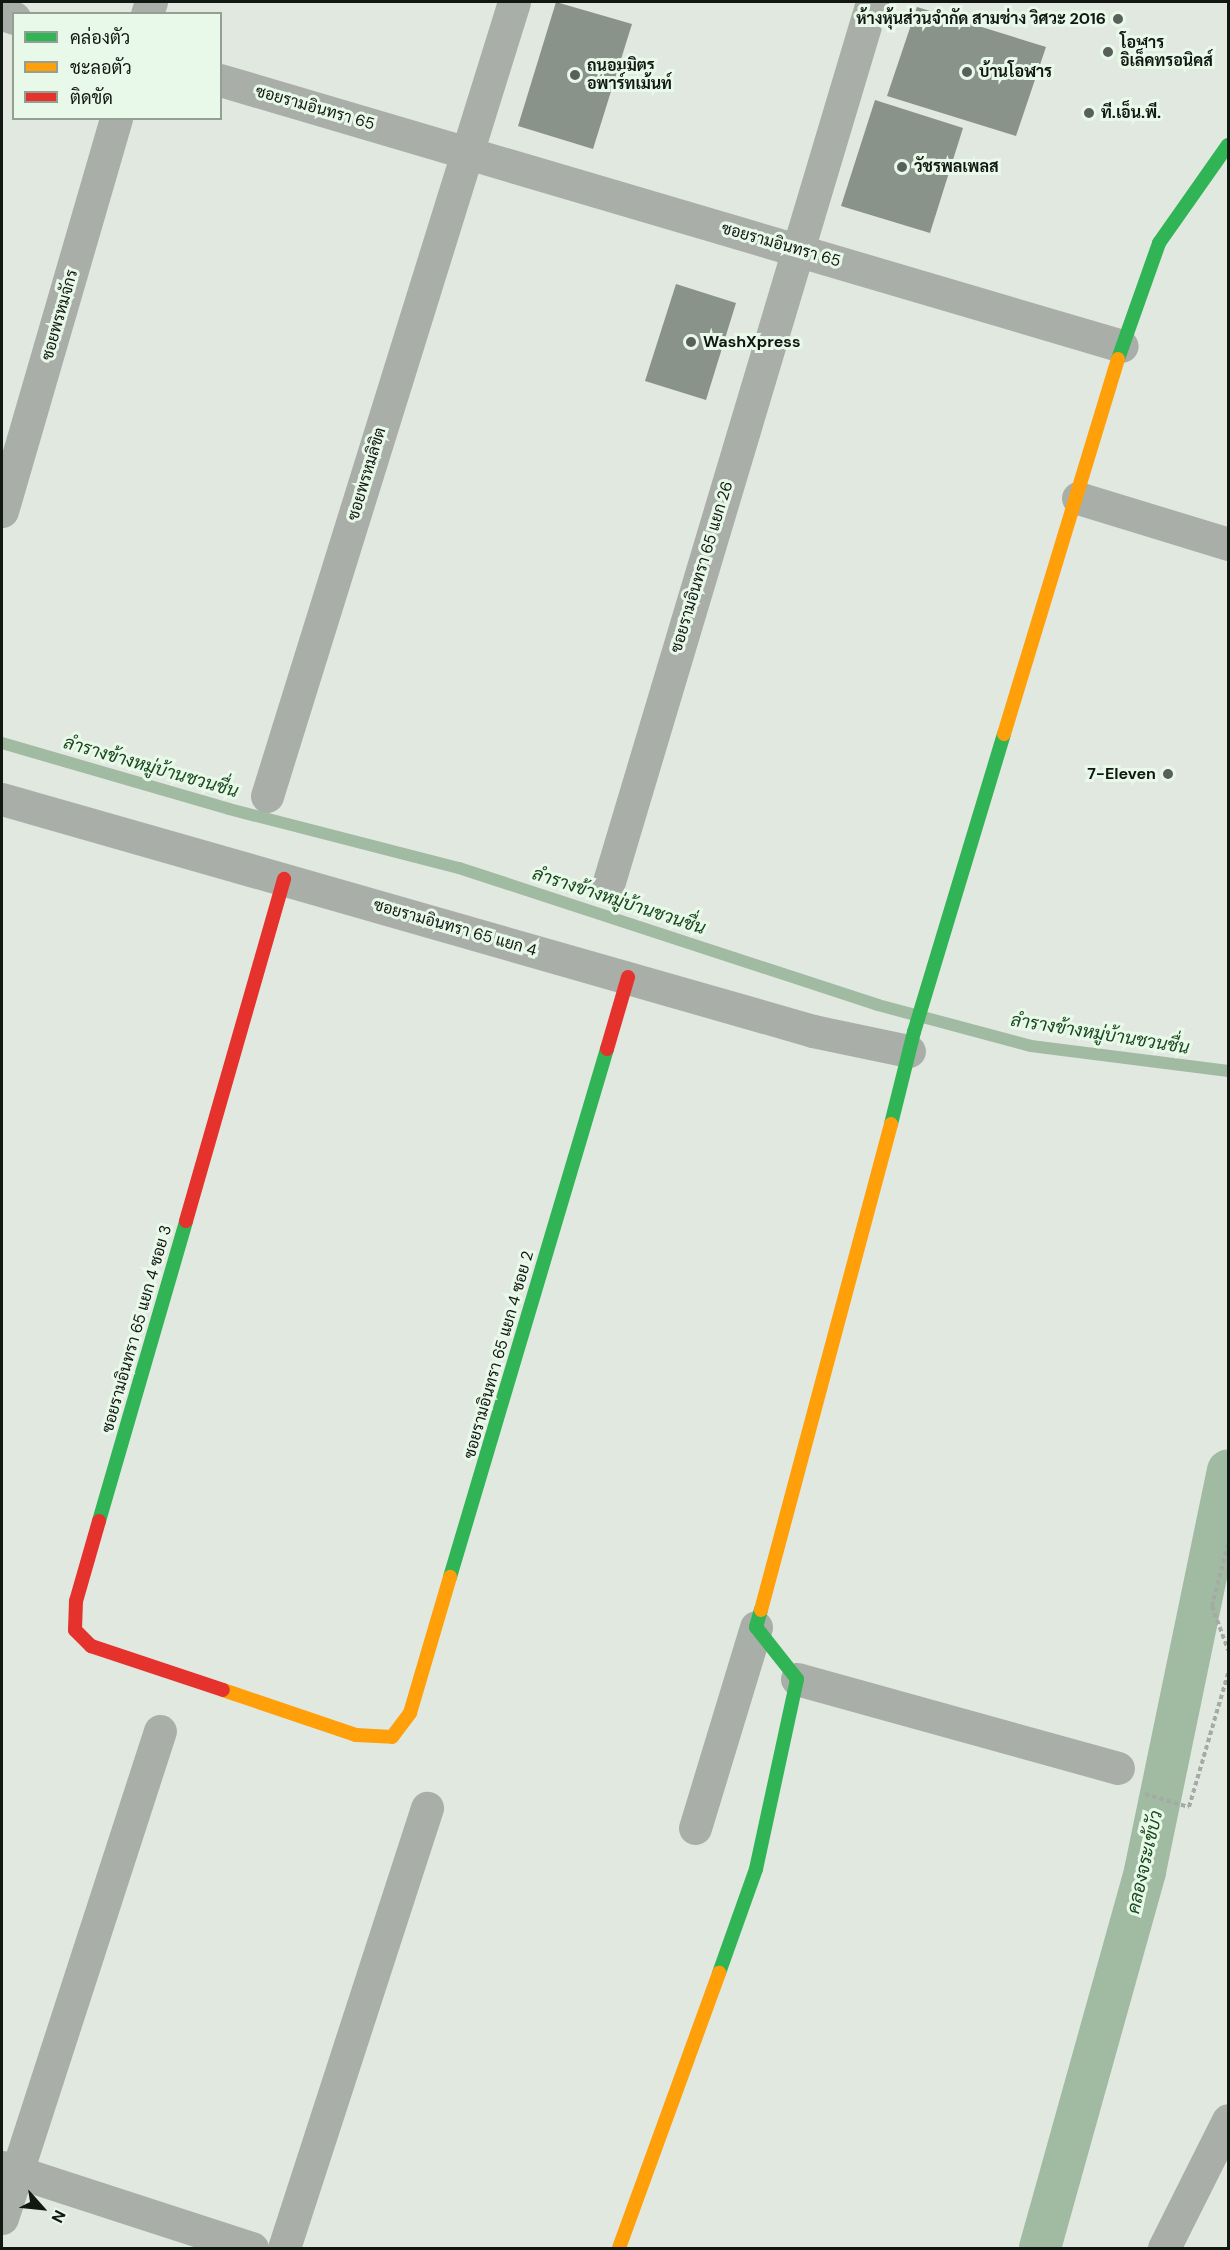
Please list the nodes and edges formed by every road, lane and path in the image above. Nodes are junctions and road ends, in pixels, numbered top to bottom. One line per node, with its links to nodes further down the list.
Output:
1 (513, 2): 6 (street, ซอยพรหมลิขิต)
2 (873, 2): 7 (street, ซอยรามอินทรา 65 แยก 26)
3 (222, 81): 6 (street, ซอยรามอินทรา 65)
4 (115, 120): 10 (street, ซอยพรหมจักร)
5 (1228, 145): 8 (street)
6 (467, 153): 7 (street, ซอยรามอินทรา 65); 12 (street, ซอยพรหมลิขิต)
7 (796, 249): 8 (street, ซอยรามอินทรา 65); 15 (street, ซอยรามอินทรา 65 แยก 26)
8 (1122, 346): 9 (street)
9 (1078, 498): 11 (street); 17 (street)
10 (2, 511)
11 (1228, 544)
12 (267, 796)
13 (2, 799): 14 (street, ซอยรามอินทรา 65 แยก 4)
14 (284, 879): 16 (street, ซอยรามอินทรา 65 แยก 4); 24 (street, ซอยรามอินทรา 65 แยก 4 ซอย 3)
15 (608, 885)
16 (628, 977): 17 (street, ซอยรามอินทรา 65 แยก 4); 24 (street, ซอยรามอินทรา 65 แยก 4 ซอย 2)
17 (912, 1041): 19 (street)
18 (1228, 1544): 20 (path)
19 (756, 1627): 22 (street); 28 (street)
20 (1228, 1650)
21 (1228, 1674): 26 (path)
22 (797, 1679): 25 (street); 34 (street)
23 (160, 1731): 30 (street)
24 (392, 1737)
25 (1118, 1768)
26 (1140, 1792)
27 (427, 1808): 33 (street)
28 (695, 1828)
29 (1228, 2120): 35 (street)
30 (9, 2169): 31 (street); 32 (street)
31 (2, 2218)
32 (252, 2248)
33 (284, 2248)
34 (619, 2248)
35 (1164, 2248)

